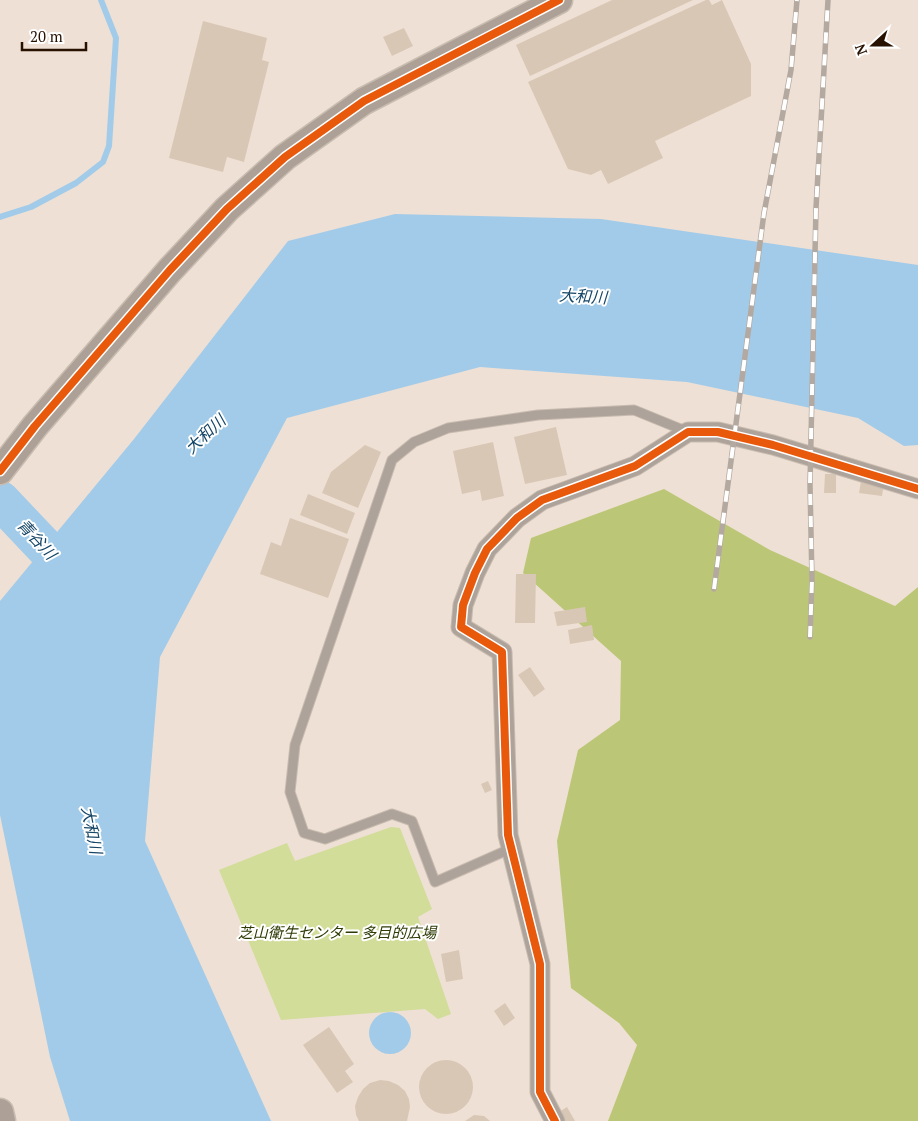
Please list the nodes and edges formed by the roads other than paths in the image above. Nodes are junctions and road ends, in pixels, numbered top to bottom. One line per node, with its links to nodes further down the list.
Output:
1 (552, 2): 3 (street)
2 (688, 432): 4 (street); 5 (street); 5 (lane)
3 (0, 471)
4 (918, 489)
5 (512, 848): 8 (street)
6 (0, 1112): 7 (street)
7 (2, 1121)
8 (554, 1121)

